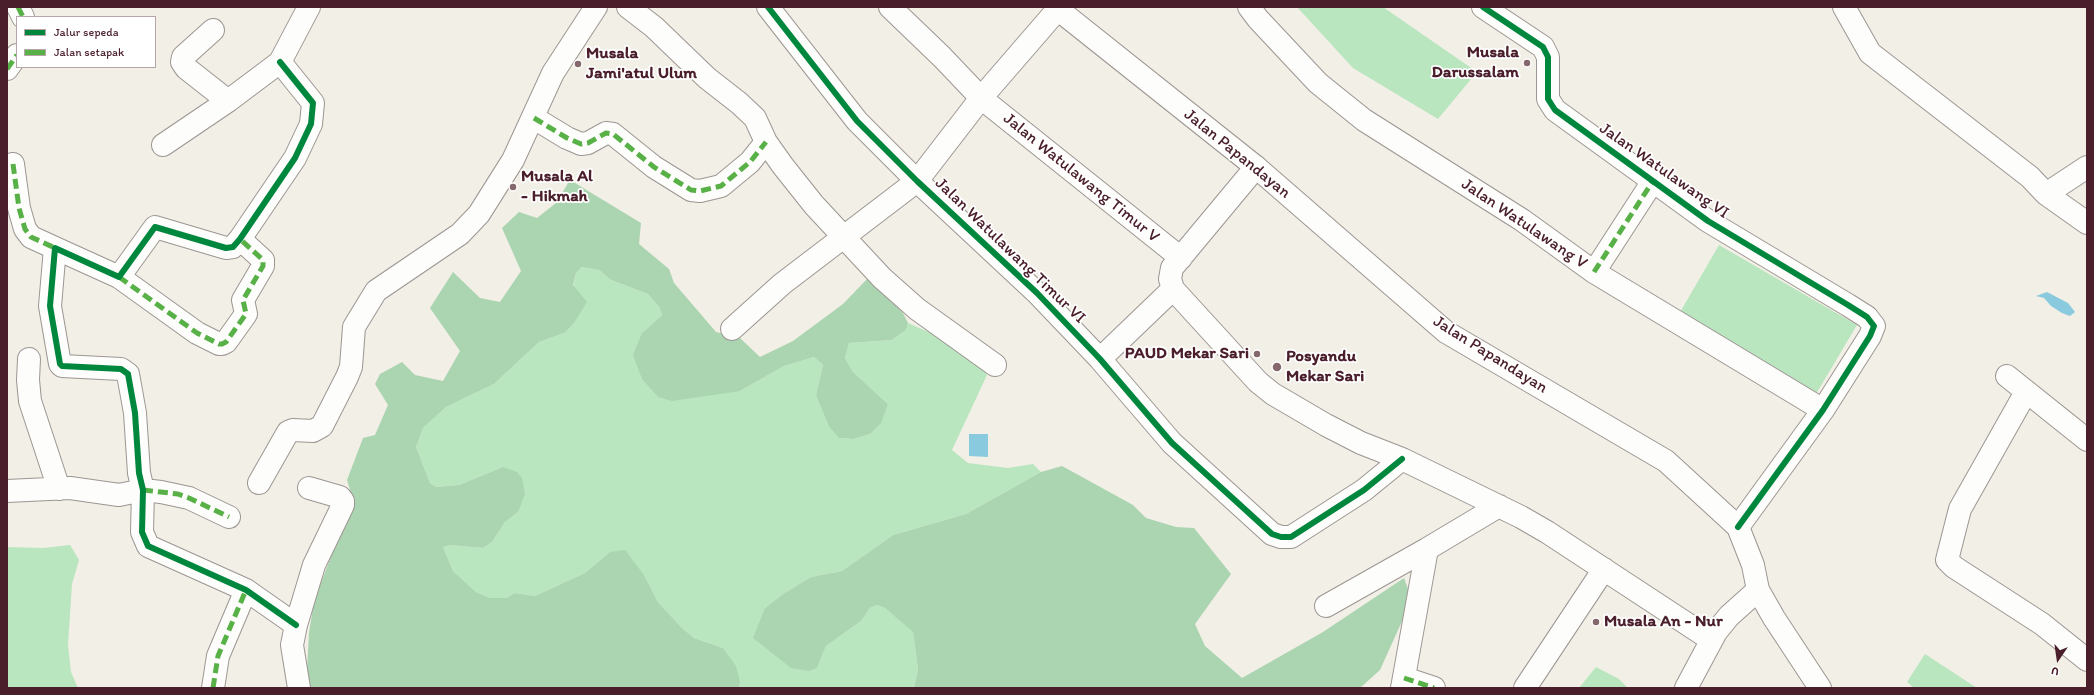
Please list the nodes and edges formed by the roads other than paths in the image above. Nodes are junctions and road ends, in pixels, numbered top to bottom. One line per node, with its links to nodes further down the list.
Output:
1 (18, 7): 11 (street)
2 (309, 7): 14 (street)
3 (596, 7): 18 (street)
4 (628, 7): 19 (street)
5 (768, 7): 24 (street, Jalan Watulawang Timur VI)
6 (890, 7): 16 (street, Jalan Watulawang Timur V)
7 (1249, 7): 32 (street, Jalan Watulawang V)
8 (1483, 7): 25 (street, Jalan Watulawang VI)
9 (1844, 7): 26 (street)
10 (1056, 8): 16 (street); 22 (street, Jalan Papandayan)
11 (22, 16)
12 (213, 30): 17 (street)
13 (16, 56): 15 (street)
14 (280, 62): 17 (street); 29 (street)
15 (7, 69)
16 (981, 98): 24 (street); 31 (street, Jalan Watulawang Timur V)
17 (228, 101): 20 (street)
18 (534, 118): 19 (street); 44 (street)
19 (766, 142): 28 (street)
20 (163, 145)
21 (13, 164): 30 (street)
22 (1256, 167): 31 (street); 51 (street, Jalan Papandayan)
23 (2087, 167): 26 (street)
24 (917, 181): 28 (street); 37 (street, Jalan Watulawang Timur VI)
25 (1653, 181): 32 (street); 41 (street, Jalan Watulawang VI)
26 (2046, 194): 27 (street)
27 (2087, 223)
28 (844, 236): 35 (street); 38 (street)
29 (240, 239): 33 (street); 33 (street)
30 (55, 248): 33 (street); 47 (street)
31 (1181, 258): 34 (street)
32 (1594, 272): 41 (street, Jalan Watulawang V)
33 (118, 277)
34 (1173, 289): 37 (street); 43 (street)
35 (732, 329)
36 (29, 359): 46 (street)
37 (1100, 359): 43 (street, Jalan Watulawang Timur VI)
38 (994, 365)
39 (2007, 376): 40 (street)
40 (2026, 392): 42 (street); 59 (street)
41 (1823, 410): 51 (street)
42 (2087, 440)
43 (1402, 459): 49 (street)
44 (259, 484)
45 (309, 488): 57 (street)
46 (59, 489): 47 (street); 48 (street)
47 (143, 490): 50 (street); 54 (street)
48 (7, 491)
49 (1499, 506): 52 (street); 53 (street)
50 (229, 517)
51 (1738, 527): 55 (street, Jalan Papandayan)
52 (1427, 549): 56 (street); 60 (street)
53 (1604, 569): 58 (street); 64 (street)
54 (246, 590): 57 (street); 61 (street)
55 (1758, 590): 58 (street); 66 (street, Jalan Papandayan)
56 (1326, 606)
57 (296, 625): 62 (street)
58 (1710, 639): 65 (street)
59 (2087, 660)
60 (1403, 683): 63 (street)
61 (212, 688)
62 (299, 688)
63 (1434, 688)
64 (1525, 688)
65 (1686, 688)
66 (1820, 688)

